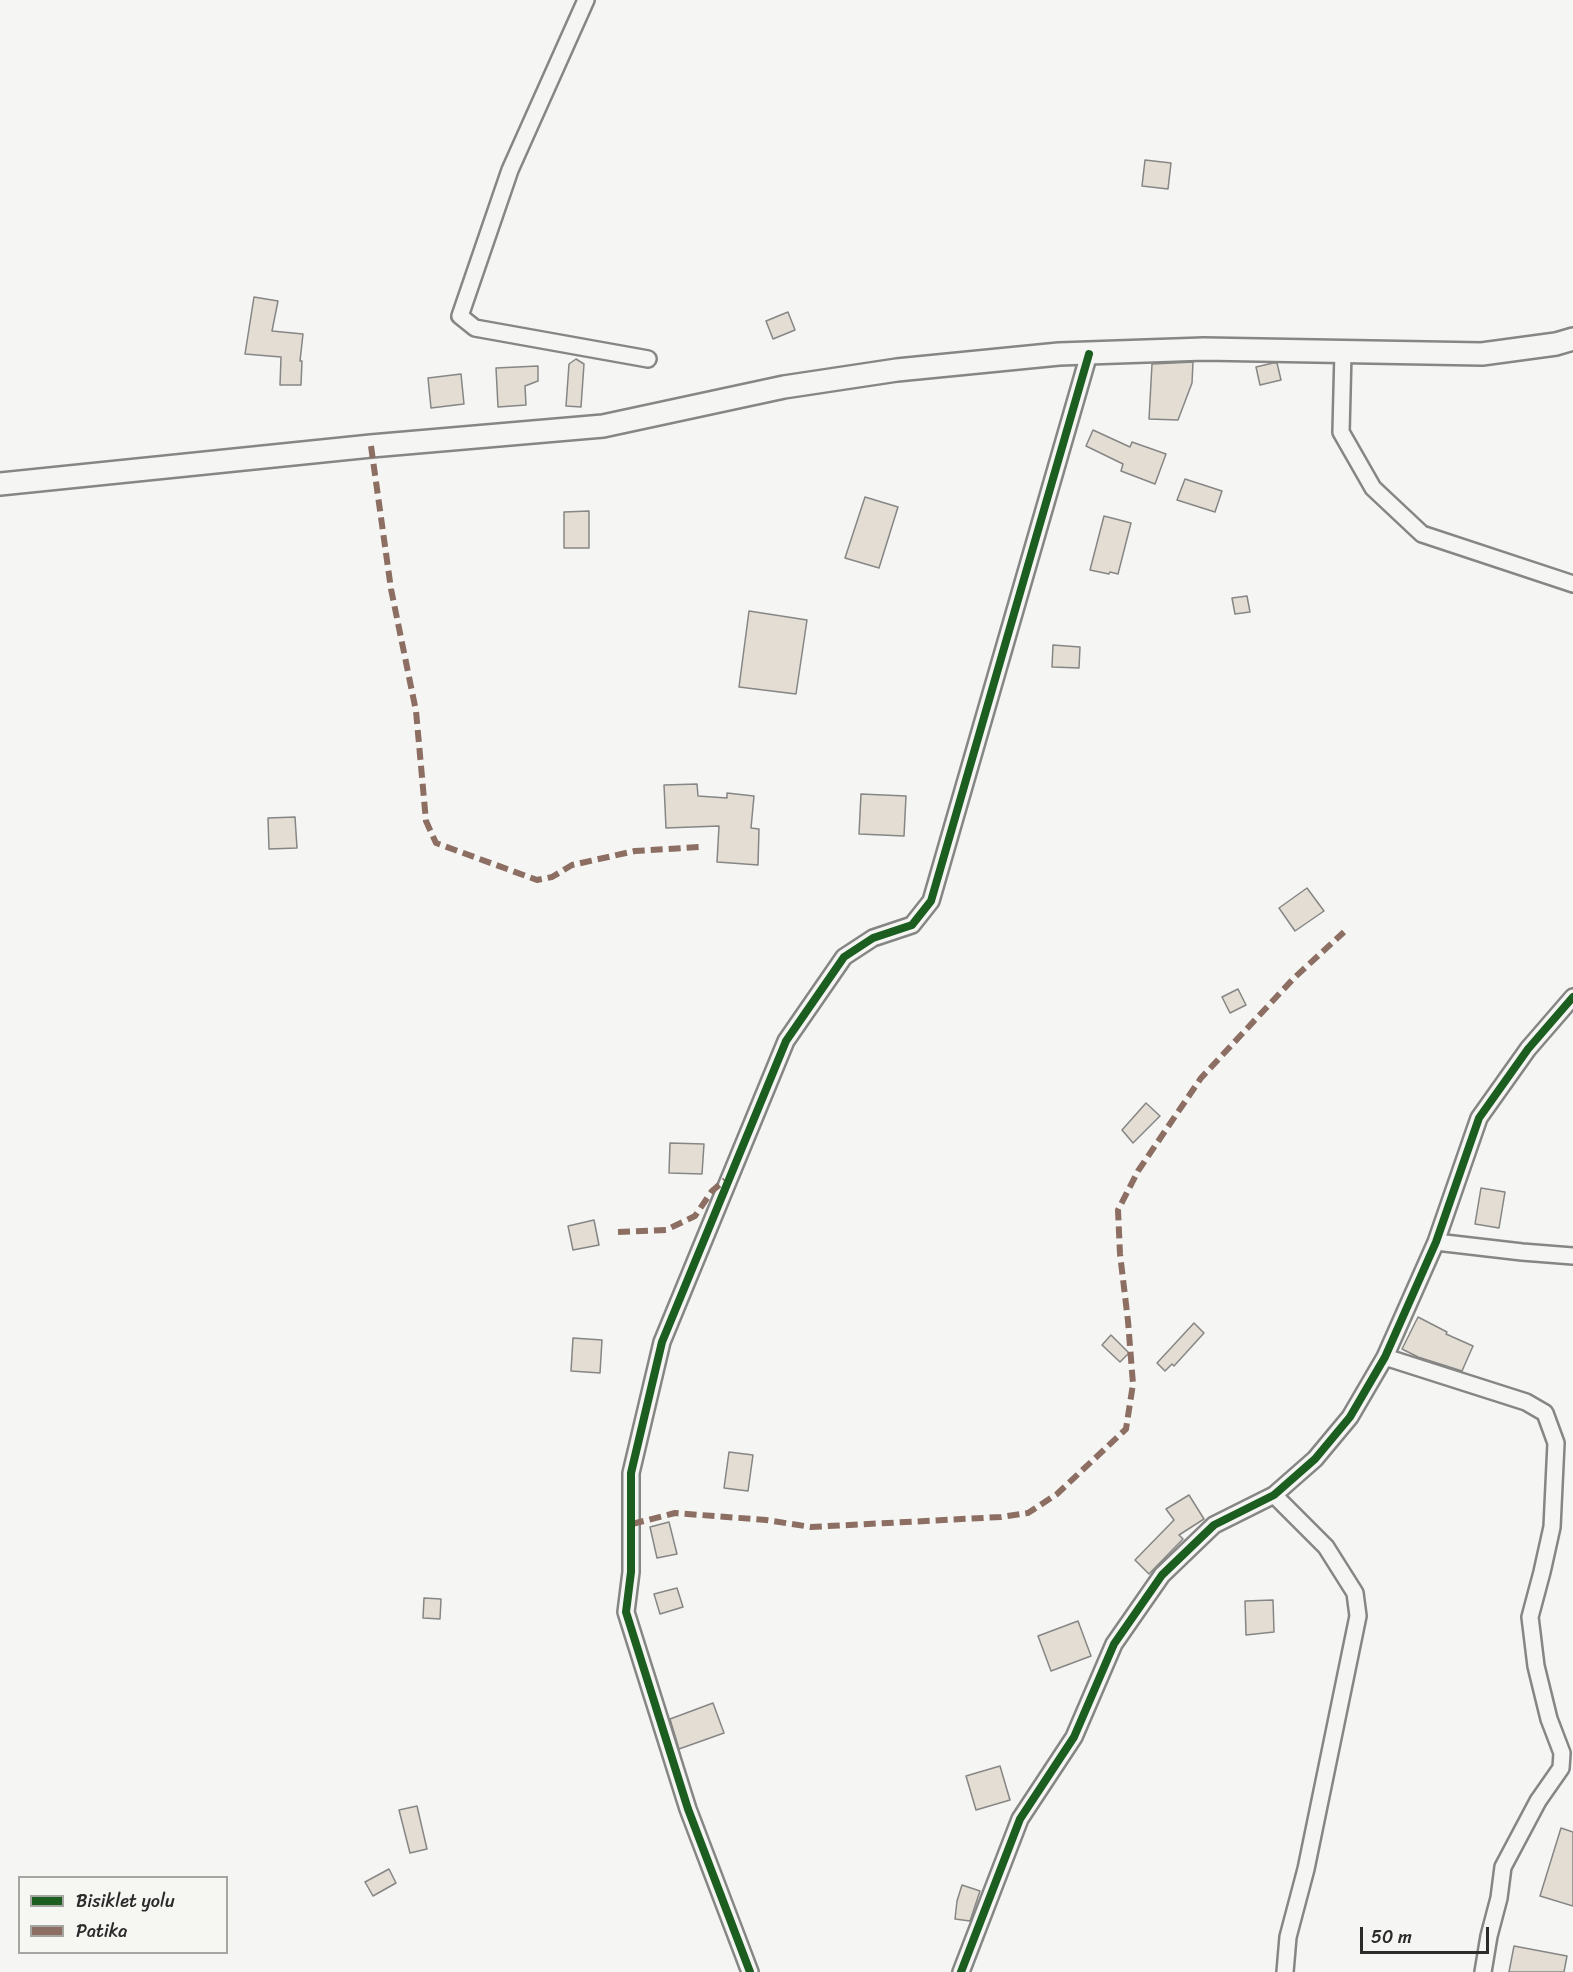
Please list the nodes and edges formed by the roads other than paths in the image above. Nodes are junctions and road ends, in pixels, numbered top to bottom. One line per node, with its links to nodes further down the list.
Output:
1 (586, 0): 5 (street)
2 (1573, 339): 3 (main road)
3 (1343, 352): 4 (main road); 7 (street)
4 (1089, 354): 6 (main road); 13 (street)
5 (648, 359)
6 (0, 484)
7 (1573, 584)
8 (1573, 997): 9 (street)
9 (1436, 1242): 10 (street); 11 (street)
10 (1573, 1256)
11 (1385, 1356): 12 (street); 16 (street)
12 (1274, 1495): 14 (street); 15 (street)
13 (750, 1972)
14 (961, 1972)
15 (1285, 1972)
16 (1483, 1972)

